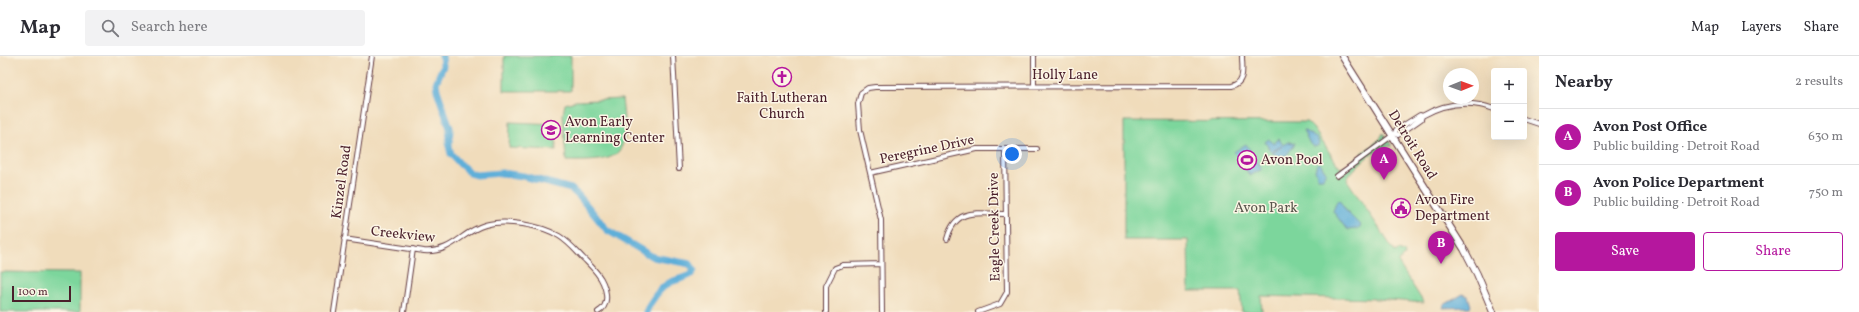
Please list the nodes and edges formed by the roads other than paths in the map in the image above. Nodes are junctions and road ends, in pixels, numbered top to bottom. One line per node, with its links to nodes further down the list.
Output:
1 (372, 56): 17 (street, Kinzel Road)
2 (673, 56): 13 (street)
3 (1034, 56): 6 (street)
4 (1242, 56): 6 (street, Holly Lane)
5 (1342, 56): 10 (main road, Detroit Road)
6 (1034, 86): 14 (street, Holly Lane)
7 (1491, 108): 10 (street)
8 (1527, 120): 9 (street)
9 (1539, 124)
10 (1394, 135): 15 (street); 27 (main road, Detroit Road)
11 (1005, 149): 12 (street, Peregrine Drive); 14 (street, Peregrine Drive); 16 (street, Eagle Creek Drive)
12 (1037, 149)
13 (679, 169)
14 (870, 173): 20 (street)
15 (1337, 176)
16 (1006, 214): 18 (street); 26 (street, Eagle Creek Drive)
17 (344, 239): 19 (street, Creekview); 21 (street, Kinzel Road)
18 (947, 239)
19 (414, 249): 22 (street); 23 (street, Creekview)
20 (881, 264): 24 (street); 25 (street)
21 (334, 312)
22 (404, 312)
23 (598, 312)
24 (826, 312)
25 (882, 312)
26 (978, 312)
27 (1493, 312)

